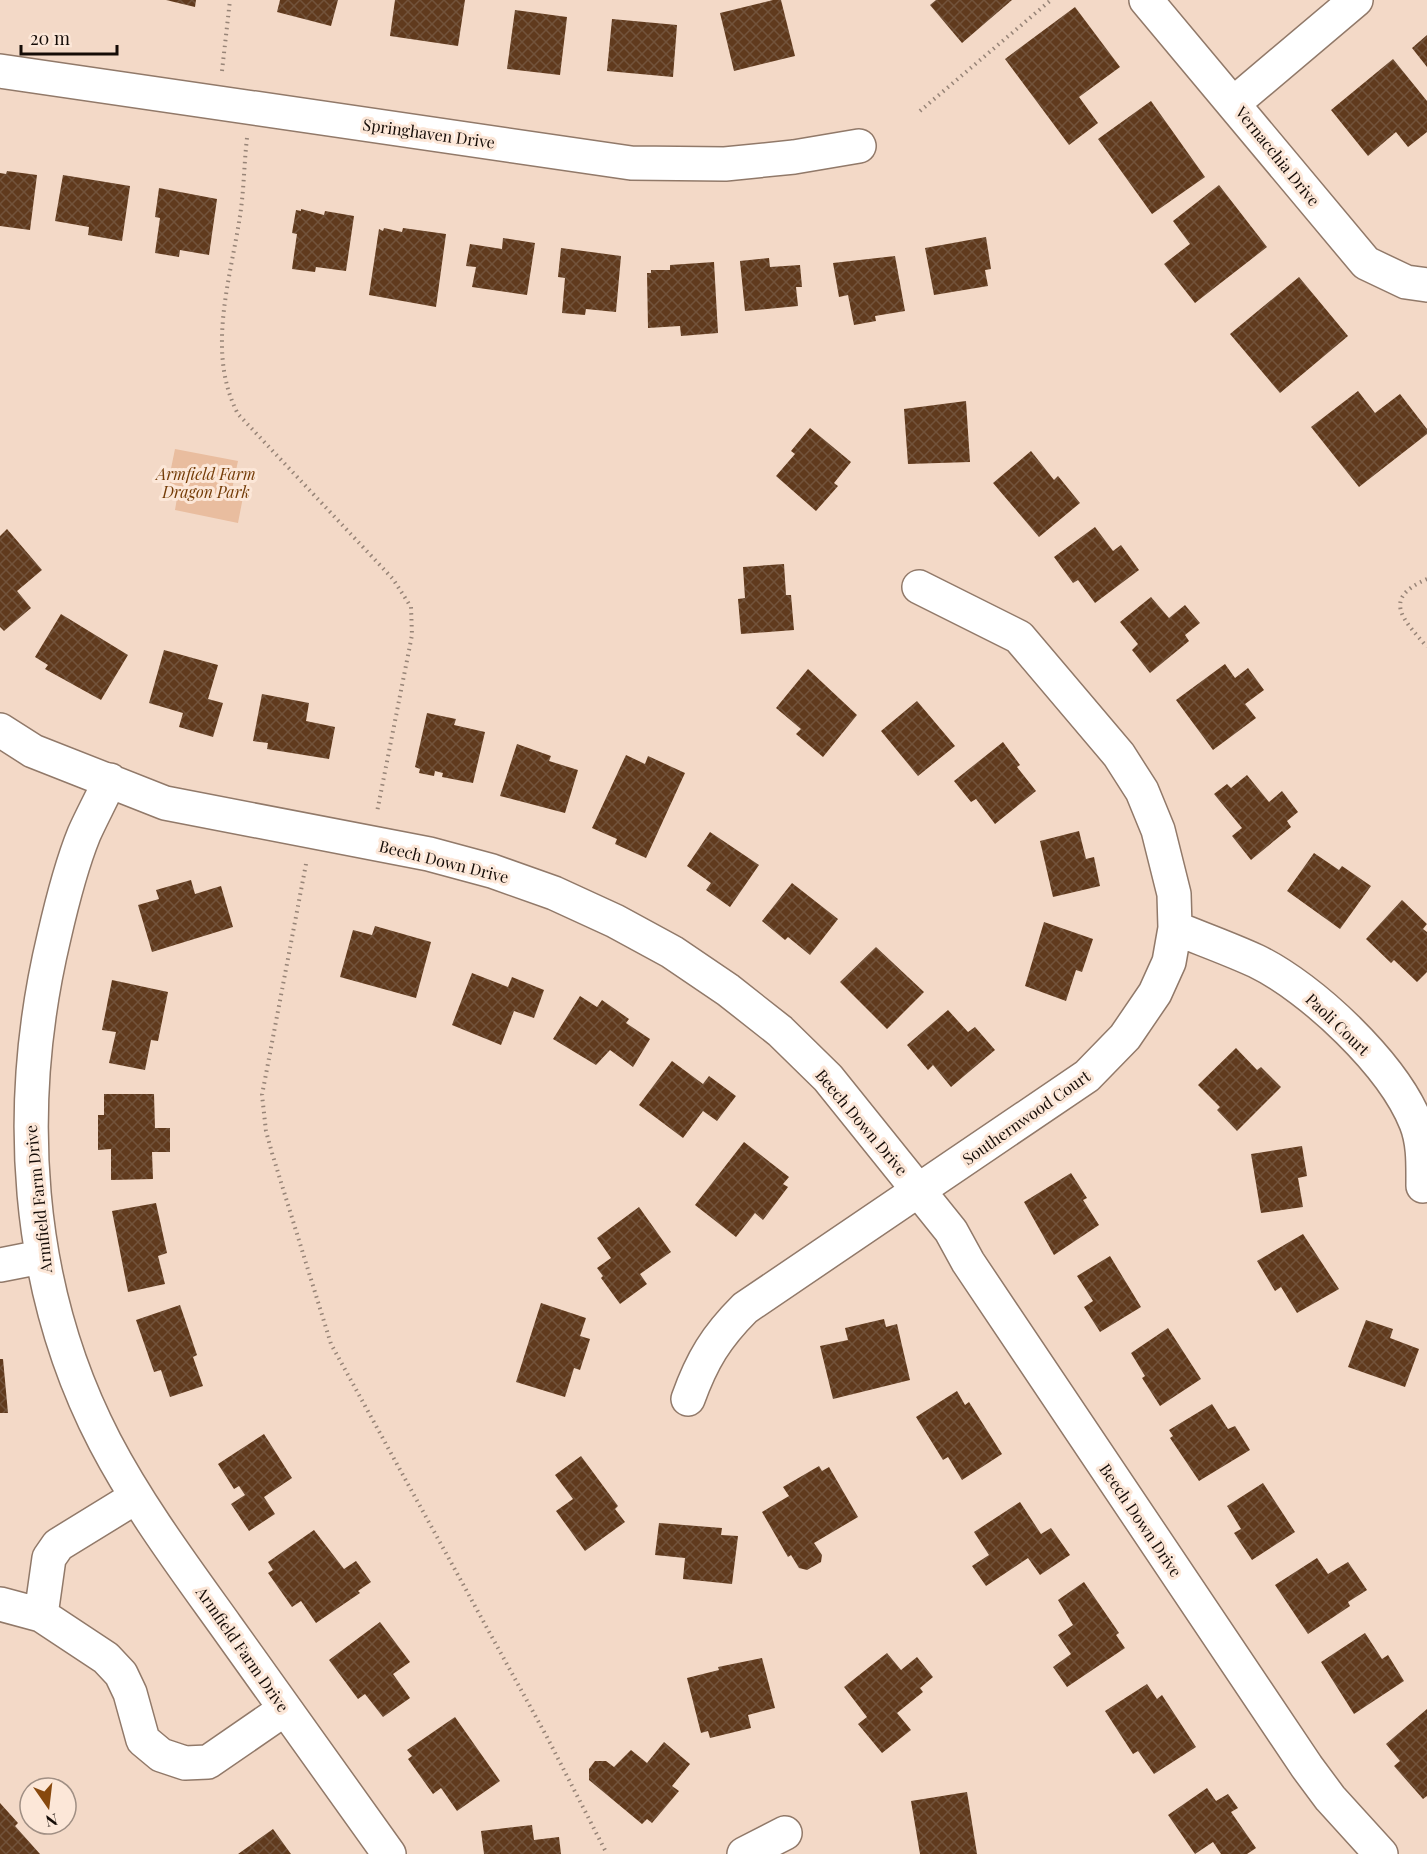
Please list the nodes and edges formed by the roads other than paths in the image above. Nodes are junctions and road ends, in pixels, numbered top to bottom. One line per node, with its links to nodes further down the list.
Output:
1 (1146, 0): 4 (street, Vernacchia Drive)
2 (1356, 0): 4 (street)
3 (0, 71): 5 (street, Springhaven Drive)
4 (1234, 103): 6 (street, Vernacchia Drive)
5 (859, 146)
6 (1427, 285)
7 (920, 587): 10 (street, Southernwood Court)
8 (0, 730): 9 (street, Beech Down Drive)
9 (110, 780): 12 (street, Beech Down Drive); 13 (street, Armfield Farm Drive)
10 (1175, 928): 11 (street, Paoli Court); 12 (street, Southernwood Court)
11 (1423, 1186)
12 (918, 1190): 15 (street, Southernwood Court); 23 (street, Beech Down Drive)
13 (41, 1257): 14 (street); 16 (street, Armfield Farm Drive)
14 (0, 1265)
15 (688, 1399)
16 (136, 1497): 18 (street); 19 (street, Armfield Farm Drive)
17 (0, 1604): 18 (street)
18 (41, 1615): 19 (street)
19 (285, 1709): 21 (street, Armfield Farm Drive)
20 (785, 1833): 22 (street)
21 (389, 1854)
22 (744, 1854)
23 (1381, 1854)

